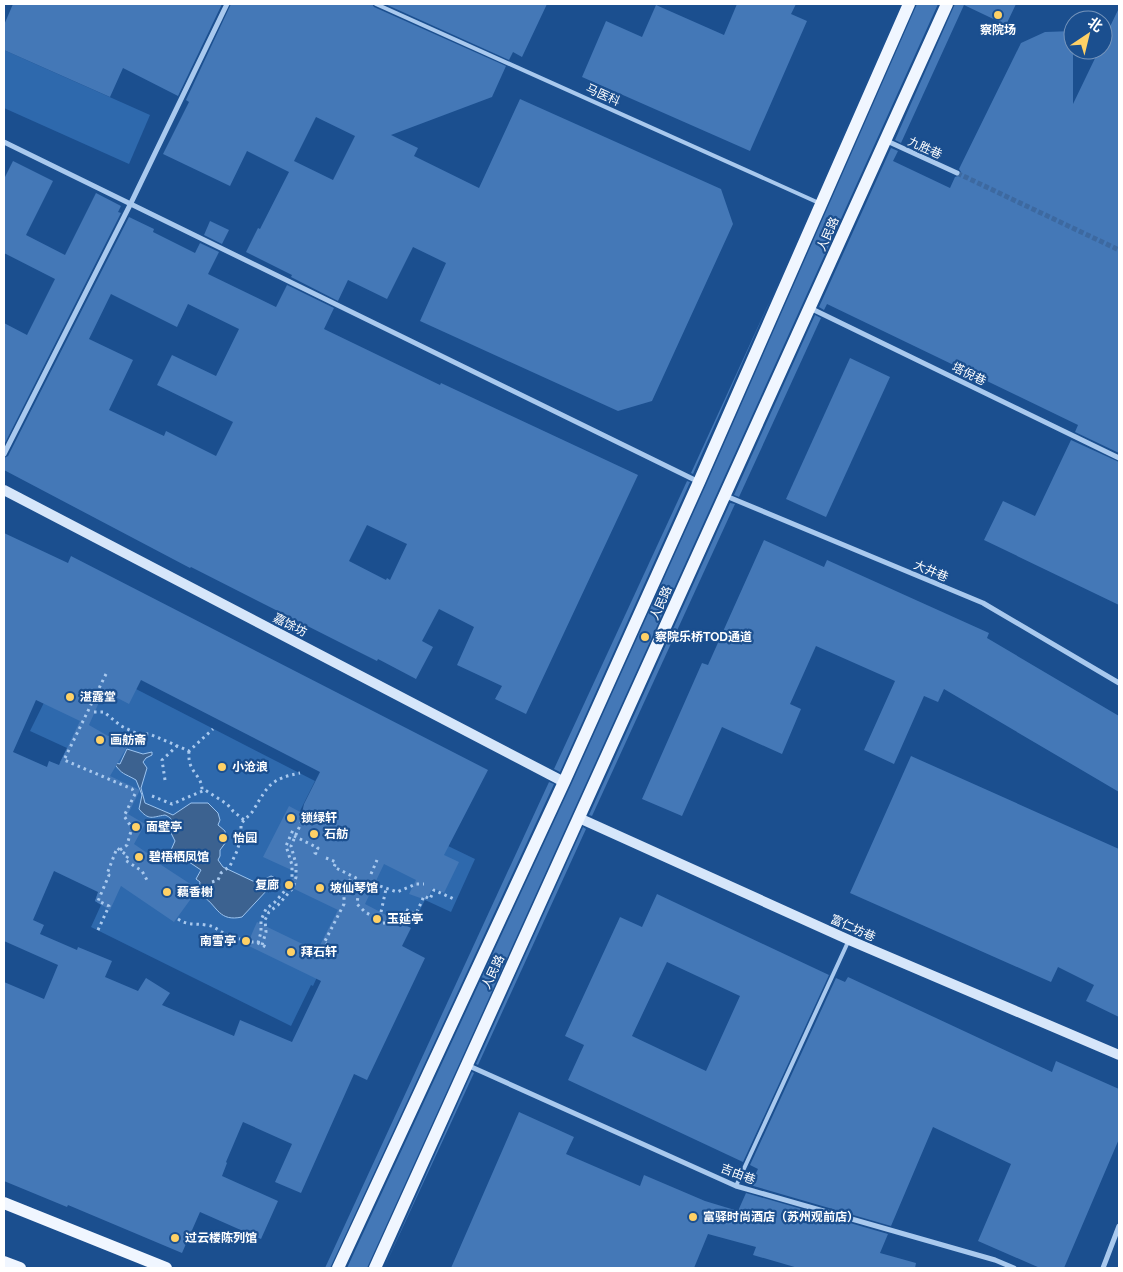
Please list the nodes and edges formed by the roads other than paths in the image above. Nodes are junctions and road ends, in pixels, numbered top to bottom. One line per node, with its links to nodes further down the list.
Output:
1 (227, 4): 8 (street)
2 (376, 4): 9 (lane, 马医科)
3 (909, 4): 9 (main road, 人民路)
4 (947, 4): 5 (main road, 人民路)
5 (885, 140): 7 (street, 九胜巷); 10 (main road, 人民路)
6 (4, 142): 8 (street)
7 (957, 173)
8 (131, 204): 11 (street); 13 (street)
9 (822, 204): 13 (main road, 人民路)
10 (810, 308): 12 (street, 塔倪巷); 15 (main road, 人民路)
11 (4, 454)
12 (1119, 458)
13 (699, 482): 17 (main road, 人民路)
14 (4, 490): 17 (street, 嘉馀坊)
15 (725, 496): 16 (street, 大井巷); 18 (main road, 人民路)
16 (1119, 684)
17 (564, 782): 26 (main road, 人民路)
18 (579, 818): 19 (street, 富仁坊巷); 21 (main road, 人民路)
19 (850, 940): 20 (street, 富仁坊巷); 22 (lane)
20 (1119, 1055)
21 (466, 1064): 22 (street, 吉由巷); 29 (main road, 人民路)
22 (736, 1186): 30 (street, 吉由巷)
23 (4, 1203): 28 (main road)
24 (1119, 1226): 31 (street)
25 (4, 1262): 27 (main road)
26 (338, 1267)
27 (20, 1268)
28 (166, 1268)
29 (375, 1268)
30 (1014, 1268)
31 (1102, 1268)

